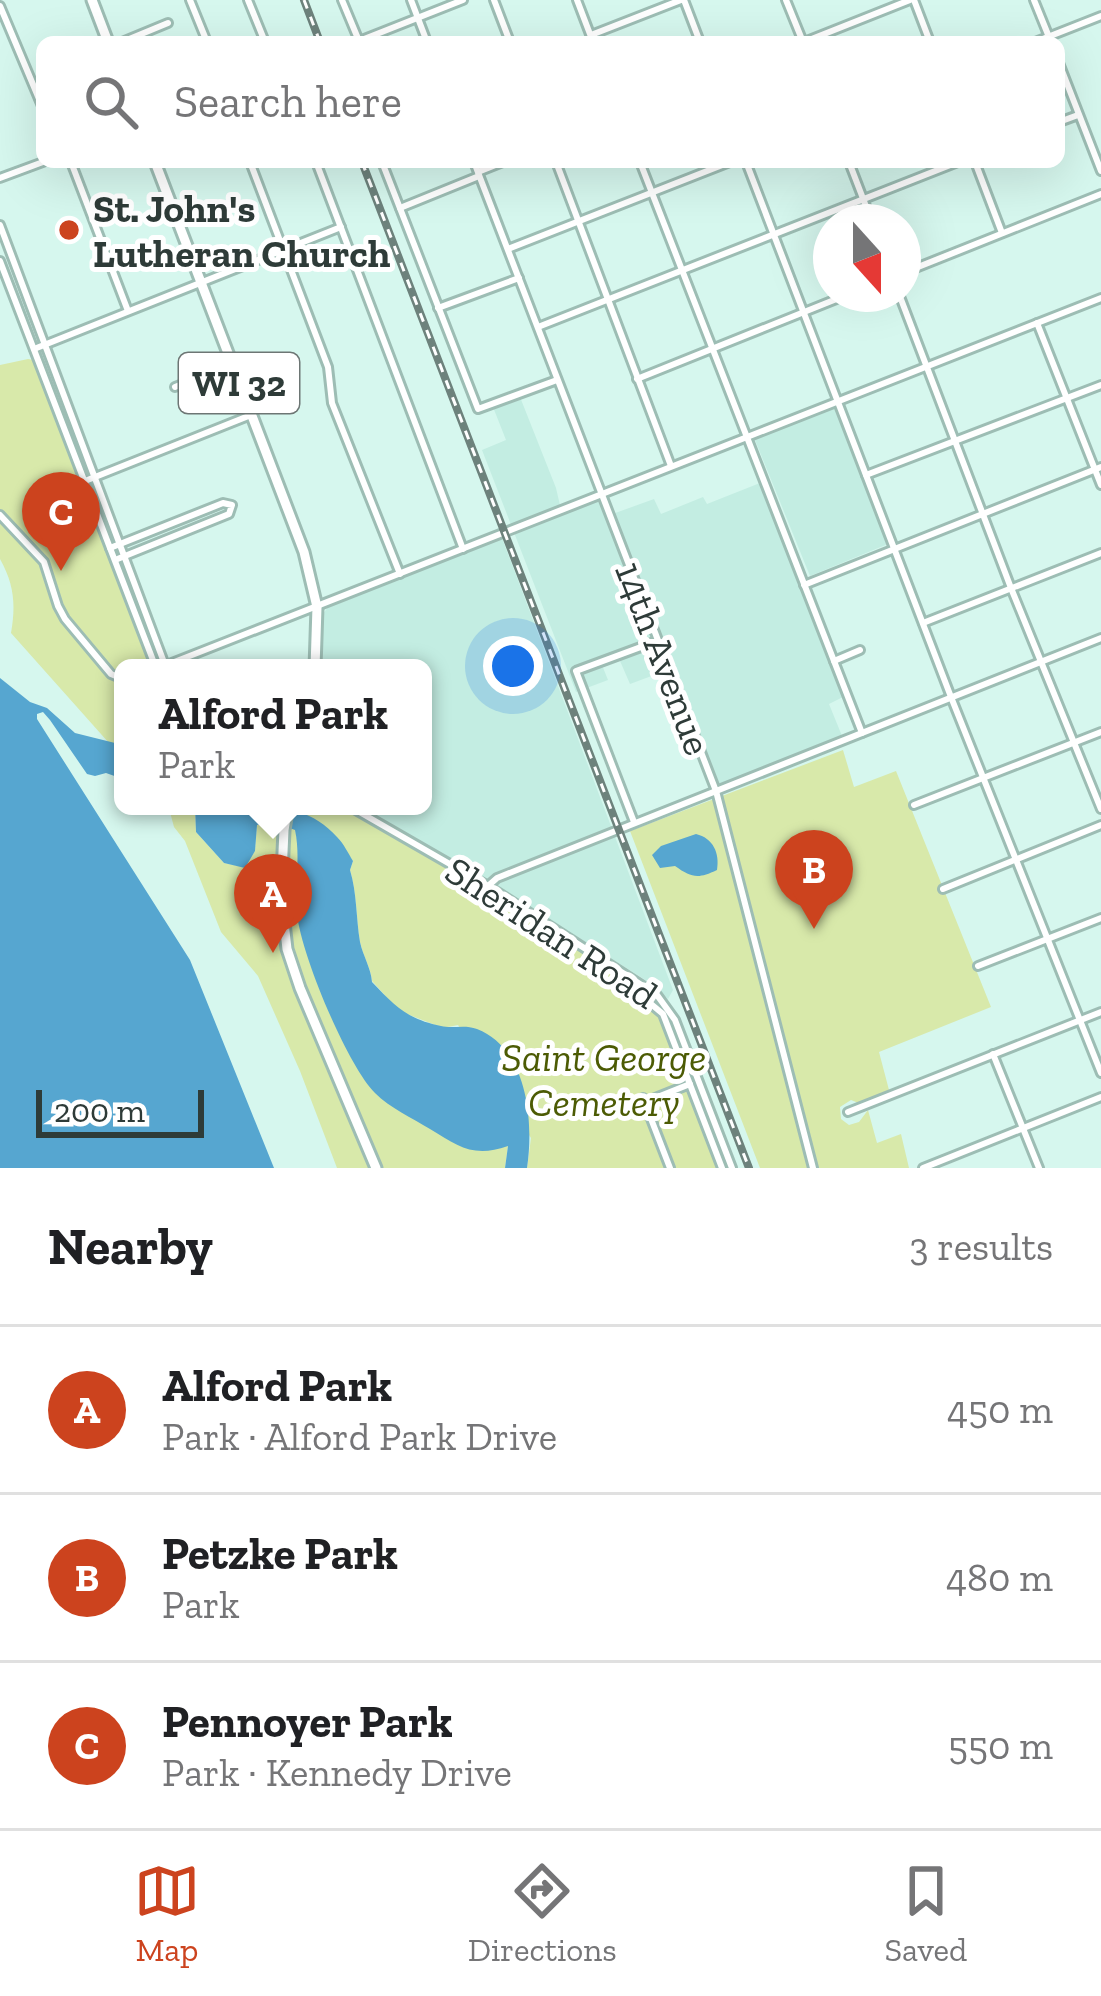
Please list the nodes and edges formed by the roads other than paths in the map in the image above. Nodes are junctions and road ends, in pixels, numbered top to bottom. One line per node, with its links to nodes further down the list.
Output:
1 (92, 0): 17 (main road)
2 (190, 0): 19 (street)
3 (248, 0): 20 (street)
4 (342, 0): 21 (street)
5 (411, 0): 15 (street)
6 (463, 0): 15 (street)
7 (494, 0): 24 (street)
8 (577, 0): 25 (street)
9 (682, 0): 26 (street); 27 (street)
10 (787, 0): 28 (street)
11 (912, 0): 29 (street); 30 (street)
12 (1034, 0): 31 (street)
13 (0, 6): 34 (street)
14 (1101, 16): 32 (street)
15 (418, 18): 22 (street); 23 (street)
16 (169, 23): 18 (street)
17 (106, 36)
18 (137, 36)
19 (205, 36)
20 (263, 36)
21 (357, 36)
22 (374, 36)
23 (425, 36)
24 (508, 36)
25 (591, 36)
26 (597, 36)
27 (697, 36)
28 (802, 36)
29 (819, 36)
30 (927, 36)
31 (1049, 36)
32 (1057, 36)
33 (1065, 78): 35 (street)
34 (36, 92)
35 (1079, 114): 36 (street); 52 (street)
36 (1065, 120)
37 (36, 165): 54 (street)
38 (72, 168): 77 (street)
39 (157, 168): 72 (main road, WI 32)
40 (252, 168): 66 (street)
41 (318, 168): 62 (street)
42 (384, 168): 59 (street)
43 (476, 168): 53 (street, 14th Avenue)
44 (490, 168): 53 (street)
45 (558, 168): 60 (street)
46 (642, 168): 55 (street)
47 (715, 168): 55 (street)
48 (748, 168): 64 (street)
49 (851, 168): 57 (street)
50 (943, 168): 57 (street)
51 (977, 168): 63 (street)
52 (1101, 171)
53 (478, 174): 59 (street); 65 (street, 14th Avenue)
54 (0, 178)
55 (652, 193): 60 (street); 70 (street)
56 (1101, 194): 63 (street)
57 (863, 199): 58 (street); 64 (street)
58 (865, 204)
59 (400, 208): 75 (street)
60 (578, 221): 65 (street); 74 (street)
61 (0, 225): 67 (street)
62 (341, 227): 66 (street); 107 (street)
63 (1002, 233): 69 (street)
64 (774, 235): 70 (street); 78 (street)
65 (508, 249): 71 (street, 14th Avenue)
66 (284, 250): 72 (street); 112 (street)
67 (14, 263): 68 (street); 82 (street)
68 (1, 266): 83 (street)
69 (921, 266)
70 (682, 271): 74 (street); 84 (street)
71 (519, 278): 75 (street); 81 (street, 14th Avenue)
72 (202, 283): 77 (street); 85 (main road, WI 32)
73 (1101, 298): 80 (street)
74 (608, 300): 81 (street); 87 (street)
75 (438, 308): 88 (street)
76 (813, 308): 78 (street)
77 (128, 311): 82 (street)
78 (803, 312): 84 (street); 92 (street)
79 (906, 312): 86 (street)
80 (1037, 323): 86 (street); 91 (street)
81 (538, 327): 88 (street, 14th Avenue)
82 (44, 344): 83 (street); 99 (street)
83 (34, 349): 100 (street)
84 (712, 349): 87 (street); 94 (street)
85 (232, 364): 90 (street); 93 (main road, WI 32)
86 (927, 365): 92 (street); 95 (street)
87 (638, 379): 96 (street)
88 (557, 380): 102 (street, 14th Avenue)
89 (1101, 385): 91 (street)
90 (176, 387)
91 (1066, 398): 95 (street); 97 (street)
92 (837, 400): 94 (street); 98 (street)
93 (251, 415): 99 (street); 115 (main road, WI 32)
94 (746, 436): 96 (street); 113 (street)
95 (956, 440): 98 (street); 103 (street)
96 (671, 466): 102 (street)
97 (1098, 468): 101 (street); 103 (street)
98 (866, 475): 108 (street)
99 (95, 477): 100 (street); 105 (street)
100 (85, 481): 106 (street)
101 (1101, 485)
102 (600, 494): 107 (street); 118 (street, 14th Avenue)
103 (984, 514): 108 (street); 114 (street)
104 (0, 515): 126 (street)
105 (119, 544): 106 (street); 110 (street); 110 (street)
106 (110, 548): 111 (street)
107 (463, 549): 112 (street)
108 (894, 549): 113 (street); 116 (street)
109 (1101, 553): 114 (street)
110 (124, 556): 111 (street); 121 (street)
111 (115, 560): 120 (street)
112 (400, 574): 115 (street)
113 (804, 585): 124 (street)
114 (1011, 588): 116 (street); 125 (street)
115 (316, 607): 122 (street); 123 (main road, WI 32)
116 (922, 623): 127 (street)
117 (1101, 638): 125 (street)
118 (657, 641): 132 (street, 14th Avenue); 137 (street)
119 (860, 650): 124 (street)
120 (158, 659)
121 (159, 659)
122 (185, 659)
123 (315, 659)
124 (834, 661): 129 (street)
125 (1041, 661): 127 (street); 130 (street)
126 (114, 675)
127 (951, 698): 129 (street); 131 (street)
128 (1101, 731): 130 (street)
129 (862, 733): 132 (street)
130 (1074, 742): 131 (street); 134 (street)
131 (984, 777): 133 (street); 139 (street)
132 (716, 791): 137 (street); 158 (street, 14th Avenue)
133 (914, 805)
134 (1101, 808)
135 (286, 815): 154 (main road)
136 (365, 815): 140 (street, Sheridan Road)
137 (635, 824): 140 (street)
138 (1101, 824): 139 (street)
139 (1015, 858): 141 (street); 143 (street)
140 (488, 886): 157 (street, Sheridan Road)
141 (943, 889)
142 (1101, 918): 143 (street)
143 (1046, 939): 144 (street); 147 (street)
144 (978, 966)
145 (632, 989): 150 (street)
146 (1101, 1012): 147 (street)
147 (1079, 1020): 148 (street); 149 (street)
148 (993, 1054): 152 (street); 153 (street)
149 (1101, 1073)
150 (690, 1084): 155 (street); 156 (street)
151 (1101, 1097): 153 (street)
152 (848, 1112)
153 (1023, 1128): 159 (street); 160 (street)
154 (376, 1168)
155 (670, 1168)
156 (722, 1168)
157 (732, 1168)
158 (813, 1168)
159 (922, 1168)
160 (1039, 1168)

